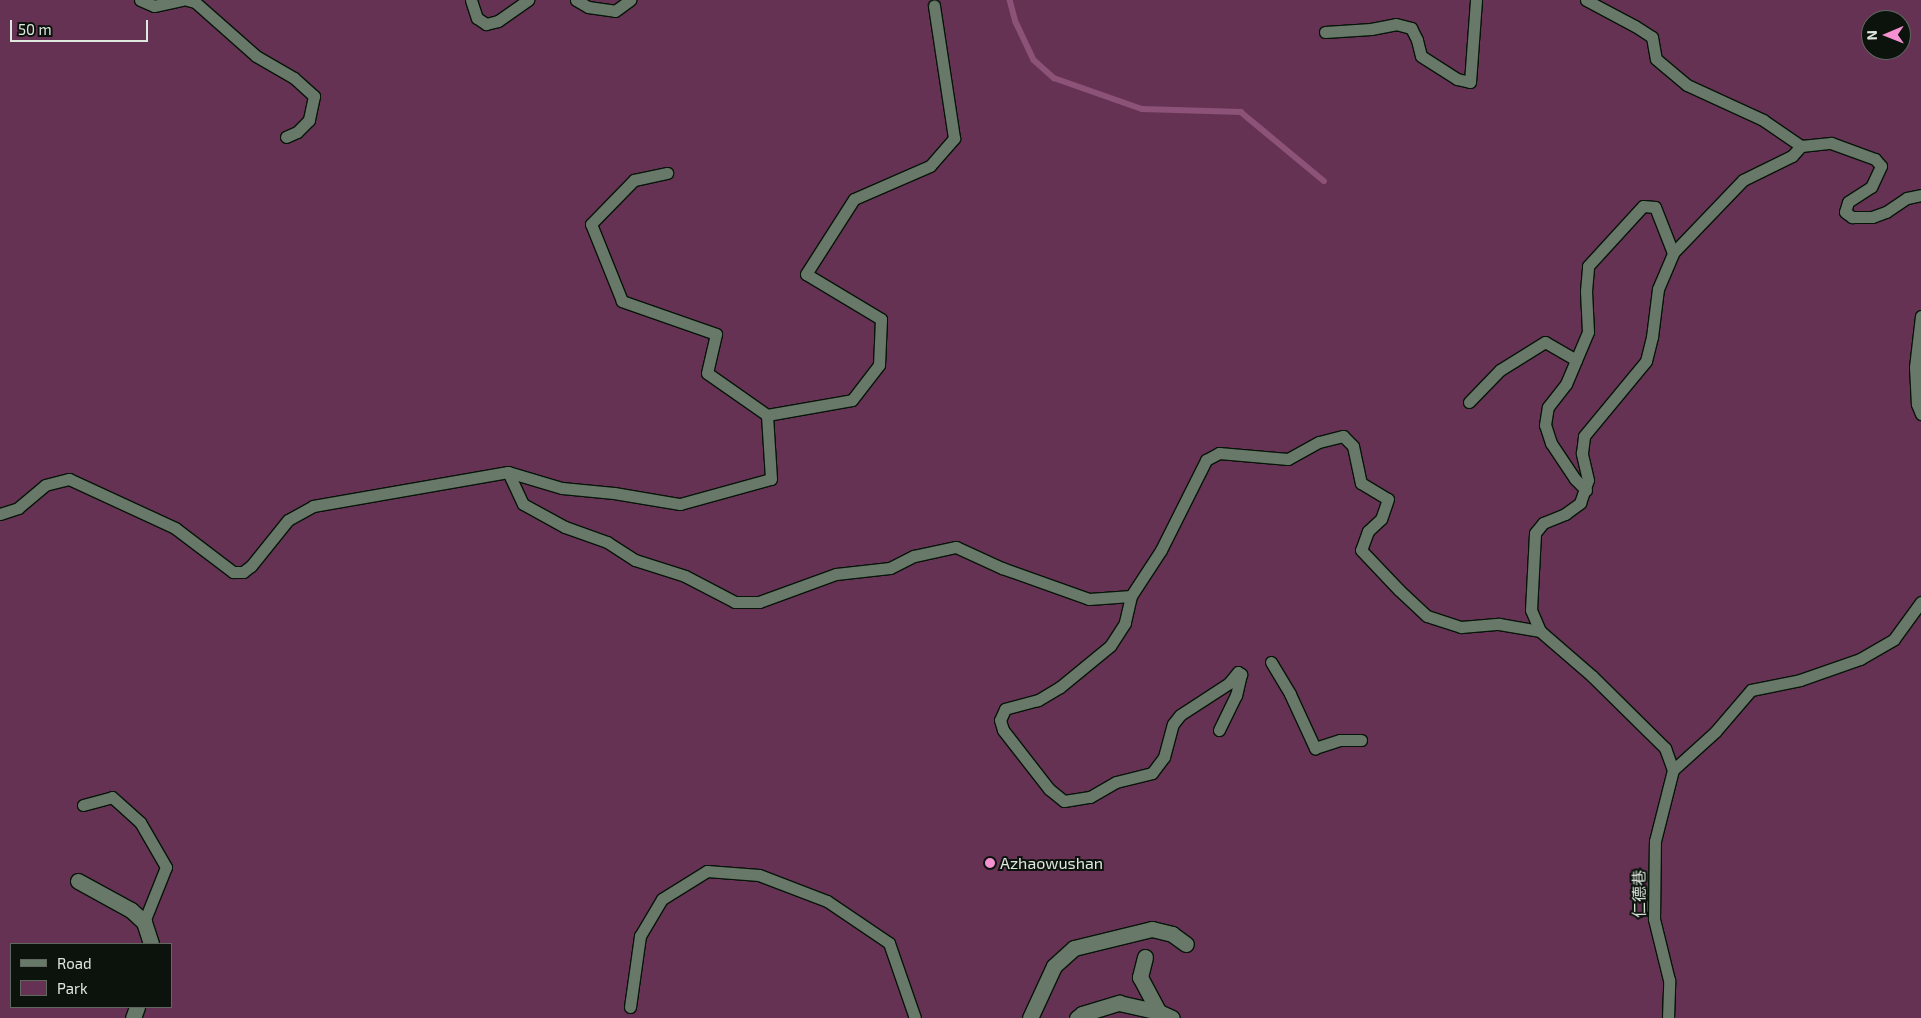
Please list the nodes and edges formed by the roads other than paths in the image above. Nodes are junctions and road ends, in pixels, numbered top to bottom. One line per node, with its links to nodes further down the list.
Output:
1 (140, 0): 2 (lane)
2 (182, 0)
3 (187, 0): 12 (lane)
4 (471, 0): 5 (lane)
5 (528, 0)
6 (576, 0): 7 (lane)
7 (630, 0)
8 (1476, 0): 11 (lane)
9 (1586, 0): 13 (lane)
10 (934, 6): 21 (lane)
11 (1325, 32)
12 (286, 137)
13 (1801, 146): 15 (lane); 16 (lane)
14 (667, 173): 21 (lane)
15 (1921, 195)
16 (1673, 253): 18 (lane); 23 (lane)
17 (1921, 316): 20 (lane)
18 (1576, 360): 19 (lane); 23 (lane)
19 (1468, 402)
20 (1921, 414)
21 (767, 415): 22 (lane)
22 (508, 472): 24 (lane); 25 (lane)
23 (1586, 490): 27 (lane)
24 (0, 514)
25 (1131, 596): 27 (lane); 29 (lane)
26 (1921, 602): 31 (lane)
27 (1540, 631): 31 (lane)
28 (1271, 662): 30 (lane)
29 (1219, 730)
30 (1361, 740)
31 (1673, 770): 43 (lane, 仁德巷)
32 (83, 805): 34 (lane)
33 (78, 881): 34 (street)
34 (144, 922): 35 (street)
35 (150, 943)
36 (1186, 944): 41 (street)
37 (1145, 957): 39 (street)
38 (630, 1007): 40 (lane)
39 (1166, 1015): 42 (street)
40 (915, 1018)
41 (1030, 1018)
42 (1077, 1018)
43 (1668, 1018)

